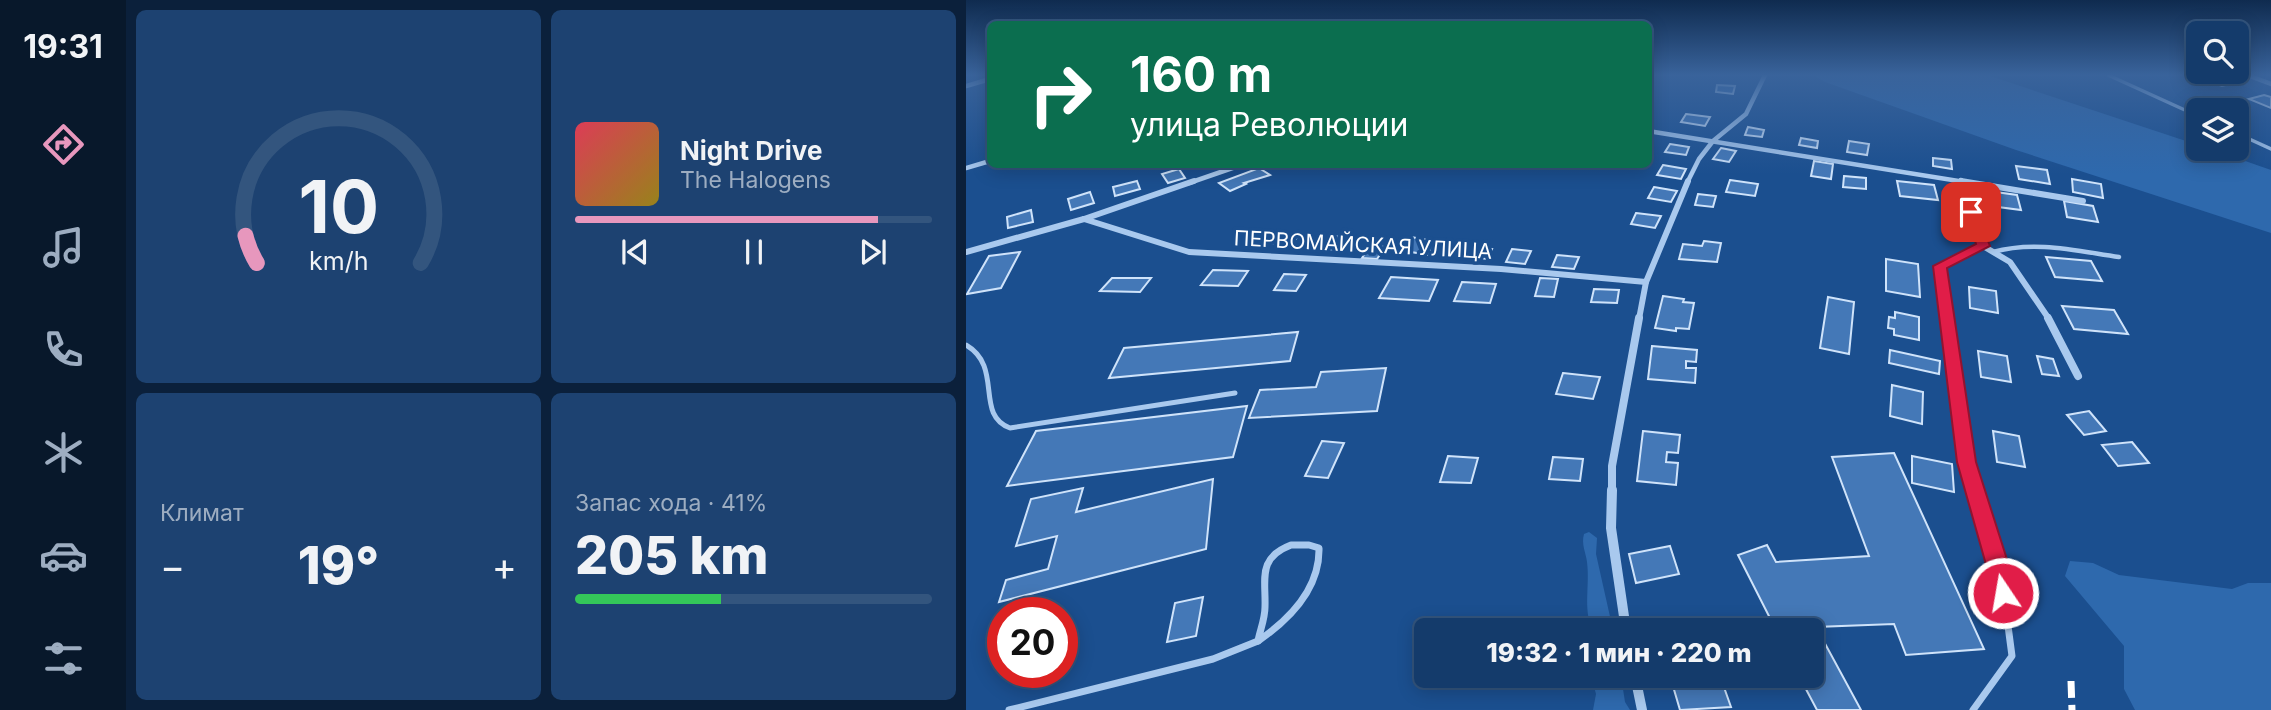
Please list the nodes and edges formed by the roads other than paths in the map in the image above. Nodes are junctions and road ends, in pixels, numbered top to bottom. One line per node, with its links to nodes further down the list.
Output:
1 (1749, 108): 4 (street)
2 (1652, 132): 4 (street)
3 (2249, 139): 5 (lane)
4 (1713, 141): 9 (street); 16 (street)
5 (2271, 149)
6 (987, 162): 7 (street)
7 (966, 168)
8 (1230, 168): 11 (street)
9 (1961, 180): 10 (street); 12 (street)
10 (2083, 201)
11 (1084, 219): 14 (street); 16 (street, ПЕРВОМАЙСКАЯ УЛИЦА)
12 (1983, 246): 13 (street); 20 (street)
13 (1993, 252): 15 (lane); 18 (street)
14 (966, 253)
15 (2119, 257)
16 (1646, 282): 21 (street)
17 (966, 345): 19 (lane)
18 (2078, 376)
19 (1235, 393)
20 (2000, 572): 26 (lane)
21 (1624, 618)
22 (1258, 641): 22 (lane); 24 (lane)
23 (1637, 688): 25 (street)
24 (1009, 710)
25 (1642, 710)
26 (1973, 710)

